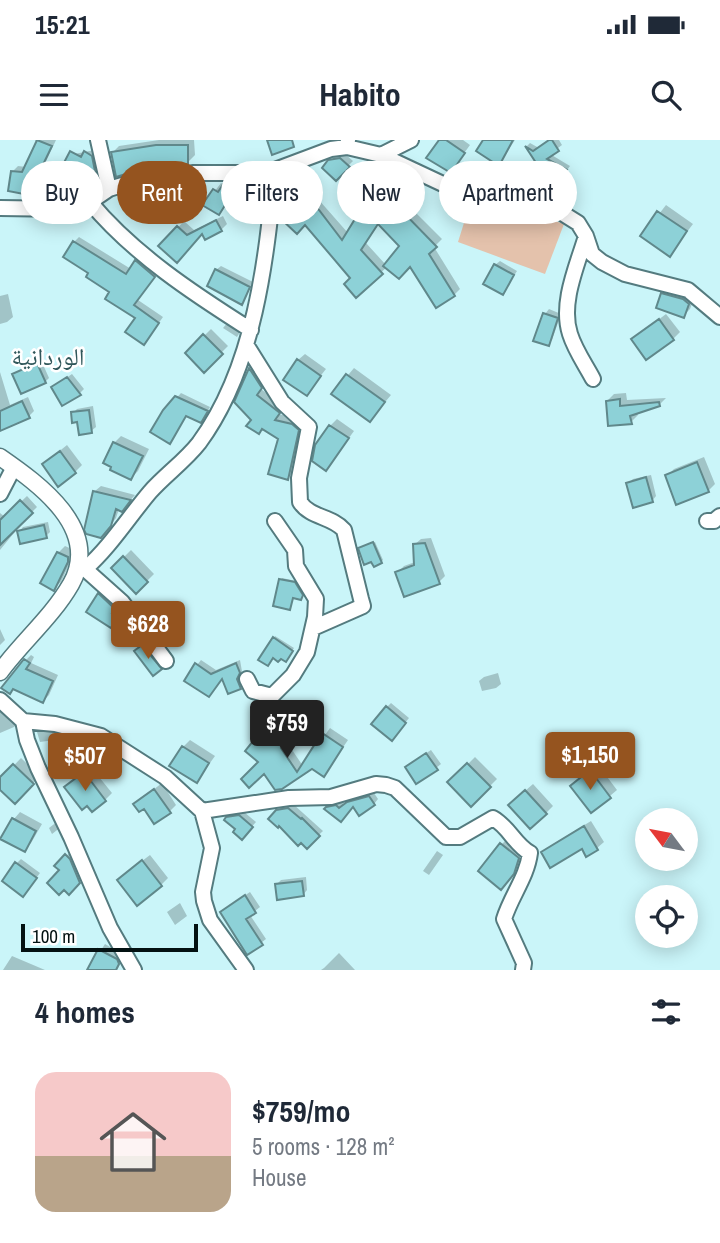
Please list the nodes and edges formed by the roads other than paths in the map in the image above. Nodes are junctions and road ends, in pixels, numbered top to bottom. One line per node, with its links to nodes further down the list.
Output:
1 (98, 140): 7 (street)
2 (411, 140): 4 (street)
3 (348, 143): 4 (street); 5 (street)
4 (381, 155): 13 (street)
5 (297, 161)
6 (221, 173): 7 (street)
7 (110, 189): 8 (street)
8 (103, 194)
9 (0, 208): 10 (street)
10 (21, 209)
11 (103, 217): 15 (street)
12 (267, 224): 15 (street)
13 (586, 236): 14 (street); 17 (street)
14 (720, 317)
15 (251, 330): 16 (street)
16 (247, 346): 21 (street); 22 (street)
17 (593, 379)
18 (7, 462): 19 (street); 21 (street)
19 (0, 494)
20 (275, 521): 22 (street)
21 (82, 568): 23 (street); 24 (street)
22 (313, 628): 25 (street)
23 (166, 661)
24 (0, 672)
25 (247, 679)
26 (0, 700): 27 (street)
27 (23, 721): 28 (street); 29 (street)
28 (202, 811): 30 (street); 31 (street)
29 (134, 970)
30 (246, 970)
31 (523, 970)

